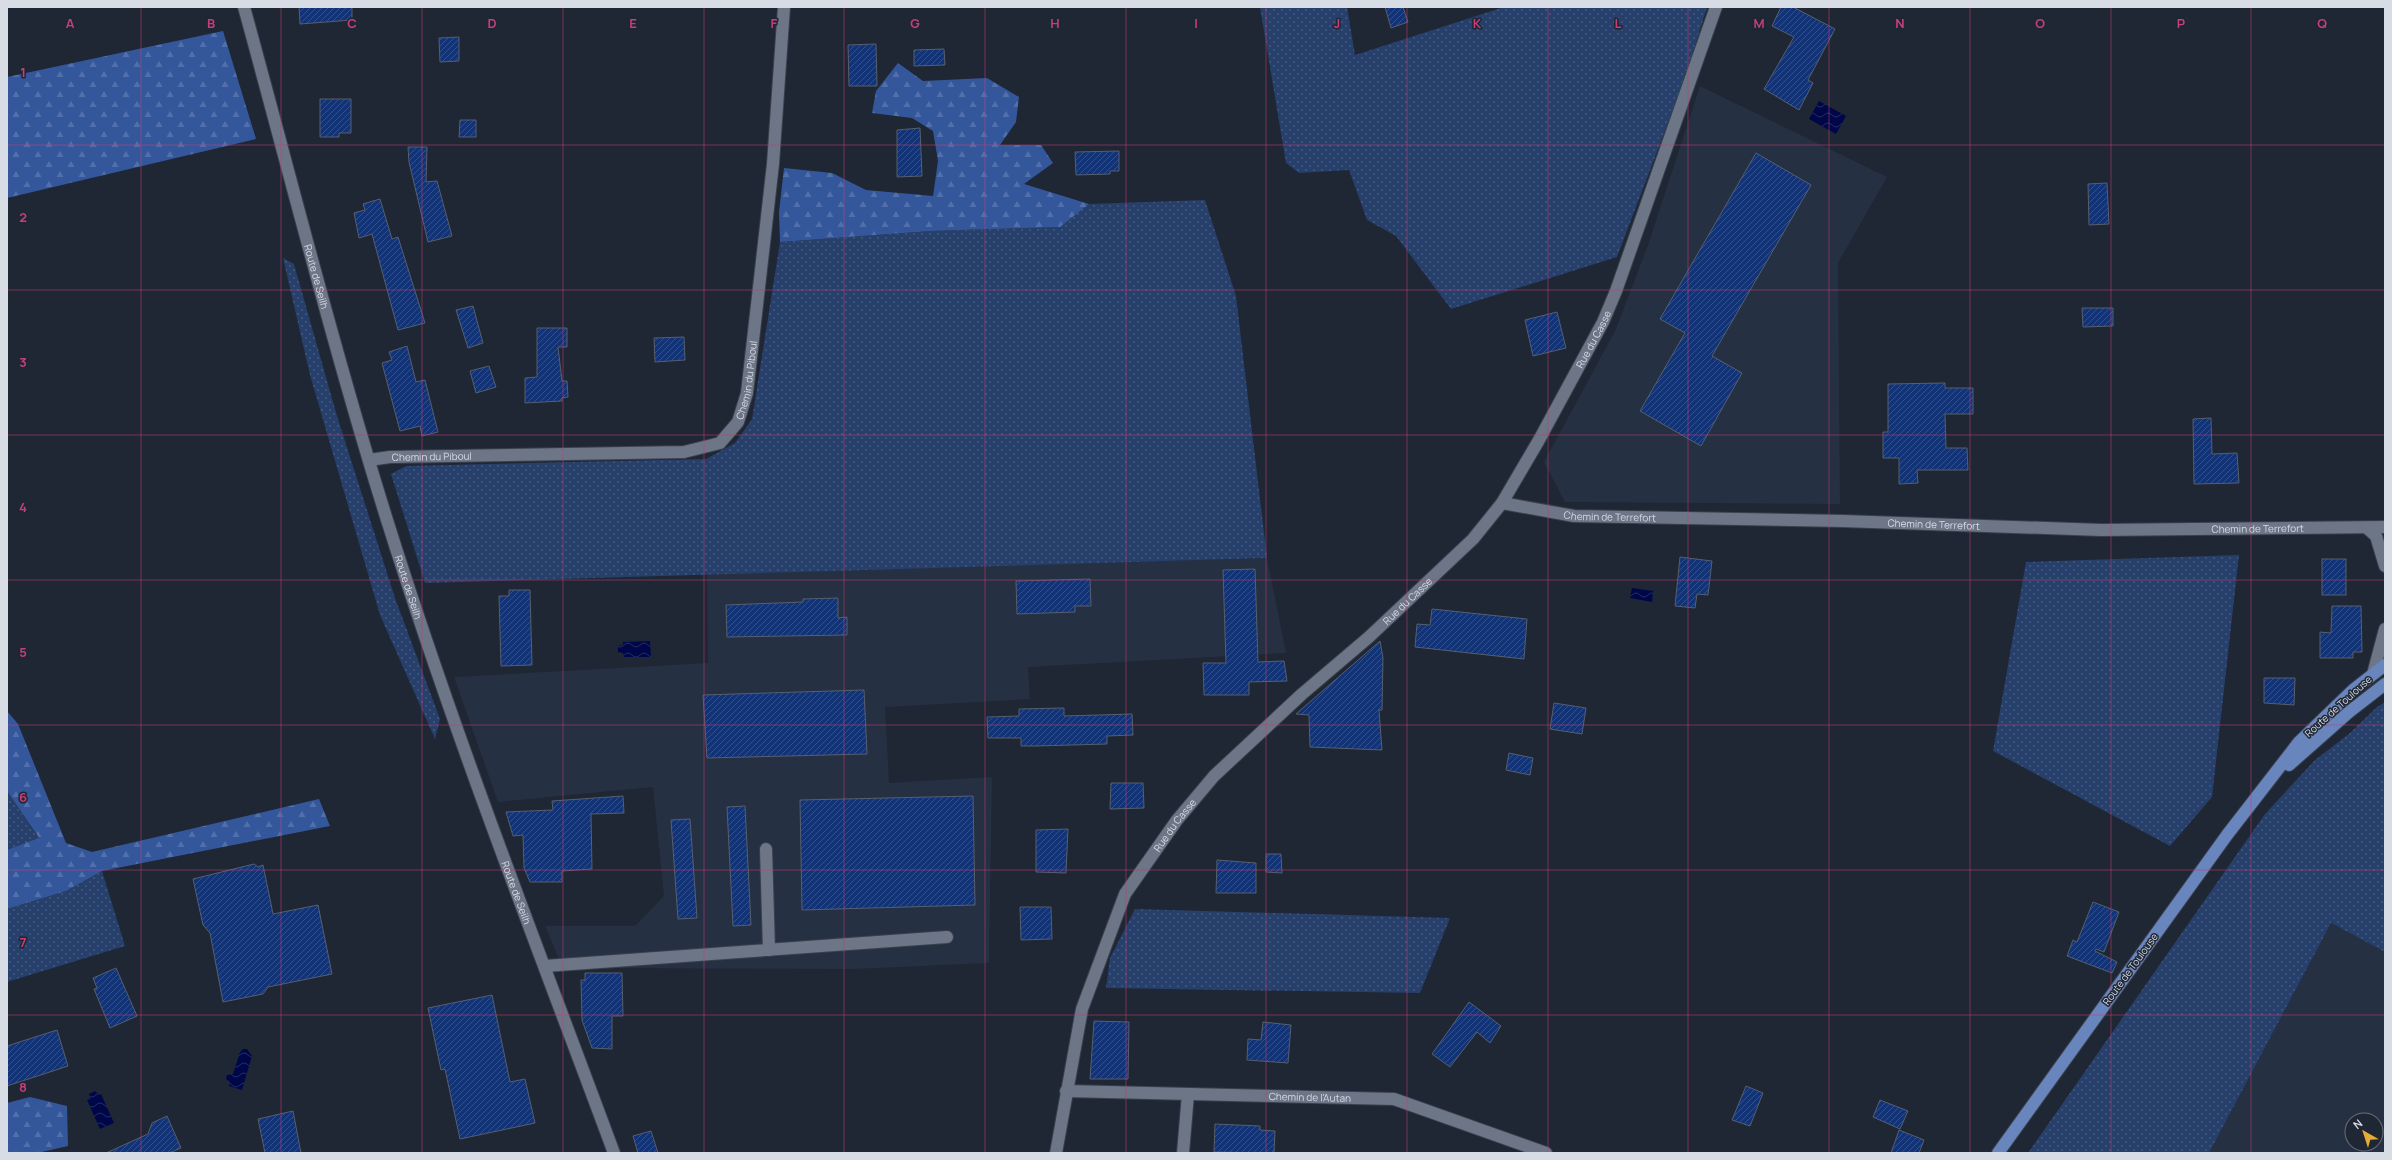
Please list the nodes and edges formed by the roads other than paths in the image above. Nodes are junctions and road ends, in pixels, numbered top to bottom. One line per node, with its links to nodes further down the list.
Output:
1 (244, 7): 4 (street, Route de Seilh)
2 (784, 7): 4 (street, Chemin du Piboul)
3 (1716, 7): 5 (street, Rue du Casse)
4 (370, 460): 17 (street, Route de Seilh)
5 (1502, 503): 7 (street, Chemin de Terrefort); 18 (street, Rue du Casse)
6 (2385, 527): 7 (street, Chemin de Terrefort)
7 (2367, 528): 8 (street)
8 (2385, 566)
9 (2385, 628): 11 (street)
10 (2385, 665): 11 (main road, Route de Toulouse)
11 (2373, 674): 13 (main road, Route de Toulouse)
12 (2385, 684): 13 (main road, Route de Toulouse)
13 (2264, 787): 24 (main road, Route de Toulouse)
14 (766, 849): 16 (street)
15 (948, 938): 16 (street)
16 (769, 950): 17 (street)
17 (545, 966): 20 (street, Route de Seilh)
18 (1066, 1091): 19 (street, Chemin de l'Autan); 21 (street, Rue du Casse)
19 (1188, 1094): 22 (street); 23 (street, Chemin de l'Autan)
20 (614, 1153)
21 (1056, 1153)
22 (1183, 1153)
23 (1546, 1153)
24 (1998, 1153)

